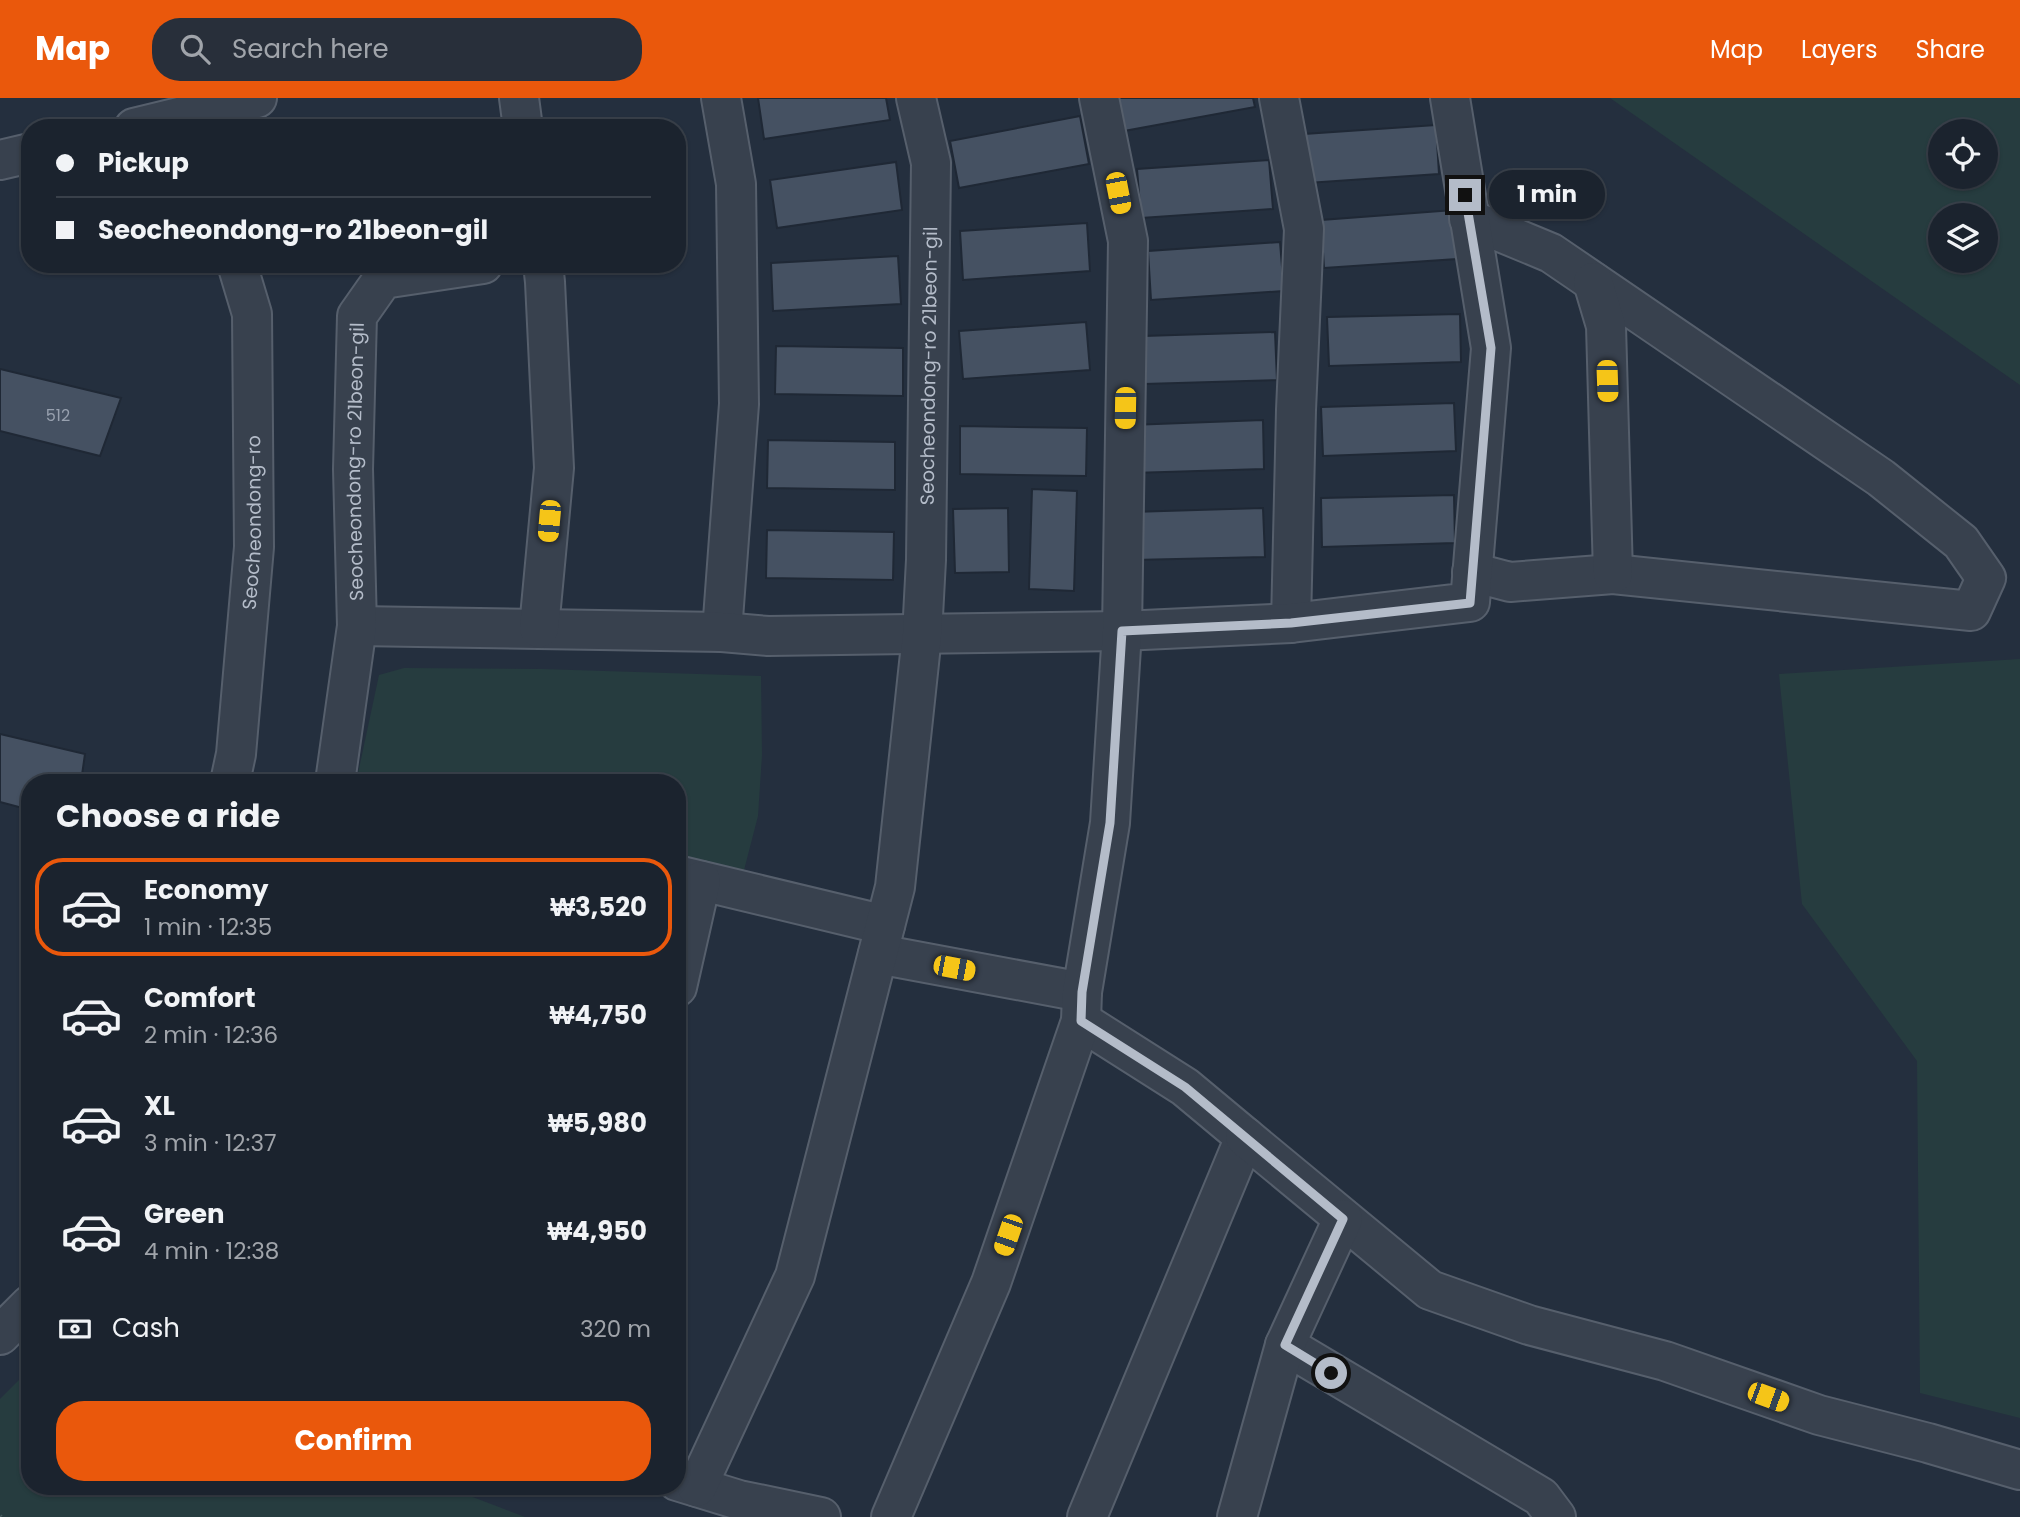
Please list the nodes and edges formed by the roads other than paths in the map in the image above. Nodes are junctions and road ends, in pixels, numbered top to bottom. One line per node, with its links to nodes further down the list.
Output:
1 (257, 98): 8 (street)
2 (519, 98): 10 (street)
3 (721, 98): 24 (street)
4 (916, 98): 25 (street, Seocheondong-ro 21beon-gil)
5 (1098, 98): 23 (street)
6 (1279, 98): 20 (street)
7 (1450, 98): 13 (street)
8 (194, 113): 9 (street)
9 (170, 119)
10 (522, 119)
11 (21, 155): 12 (street)
12 (0, 160)
13 (1469, 219): 17 (street); 18 (street)
14 (240, 273): 26 (street, Seocheondong-ro)
15 (423, 273): 21 (street, Seocheondong-ro 21beon-gil)
16 (544, 273): 22 (street)
17 (1593, 282): 19 (street); 19 (street)
18 (1472, 572): 19 (street); 20 (street)
19 (1613, 574)
20 (1291, 623): 23 (street)
21 (357, 626): 22 (street); 27 (street, Seocheondong-ro 21beon-gil)
22 (539, 628): 24 (street)
23 (1122, 631): 25 (street); 31 (street)
24 (722, 632): 25 (street)
25 (922, 635): 30 (street, Seocheondong-ro 21beon-gil)
26 (232, 774)
27 (336, 774)
28 (689, 878): 29 (street); 30 (street)
29 (686, 905)
30 (882, 939): 31 (street); 38 (street, Seocheondong-ro 21beon-gil)
31 (1081, 1006): 32 (street); 40 (street)
32 (1245, 1136): 33 (street); 41 (street)
33 (1343, 1219): 36 (street); 37 (street)
34 (21, 1314): 35 (street)
35 (0, 1335)
36 (1285, 1345): 42 (street); 43 (street)
37 (2020, 1470)
38 (687, 1484): 39 (street)
39 (821, 1517)
40 (891, 1517)
41 (1087, 1517)
42 (1237, 1517)
43 (1556, 1517)

